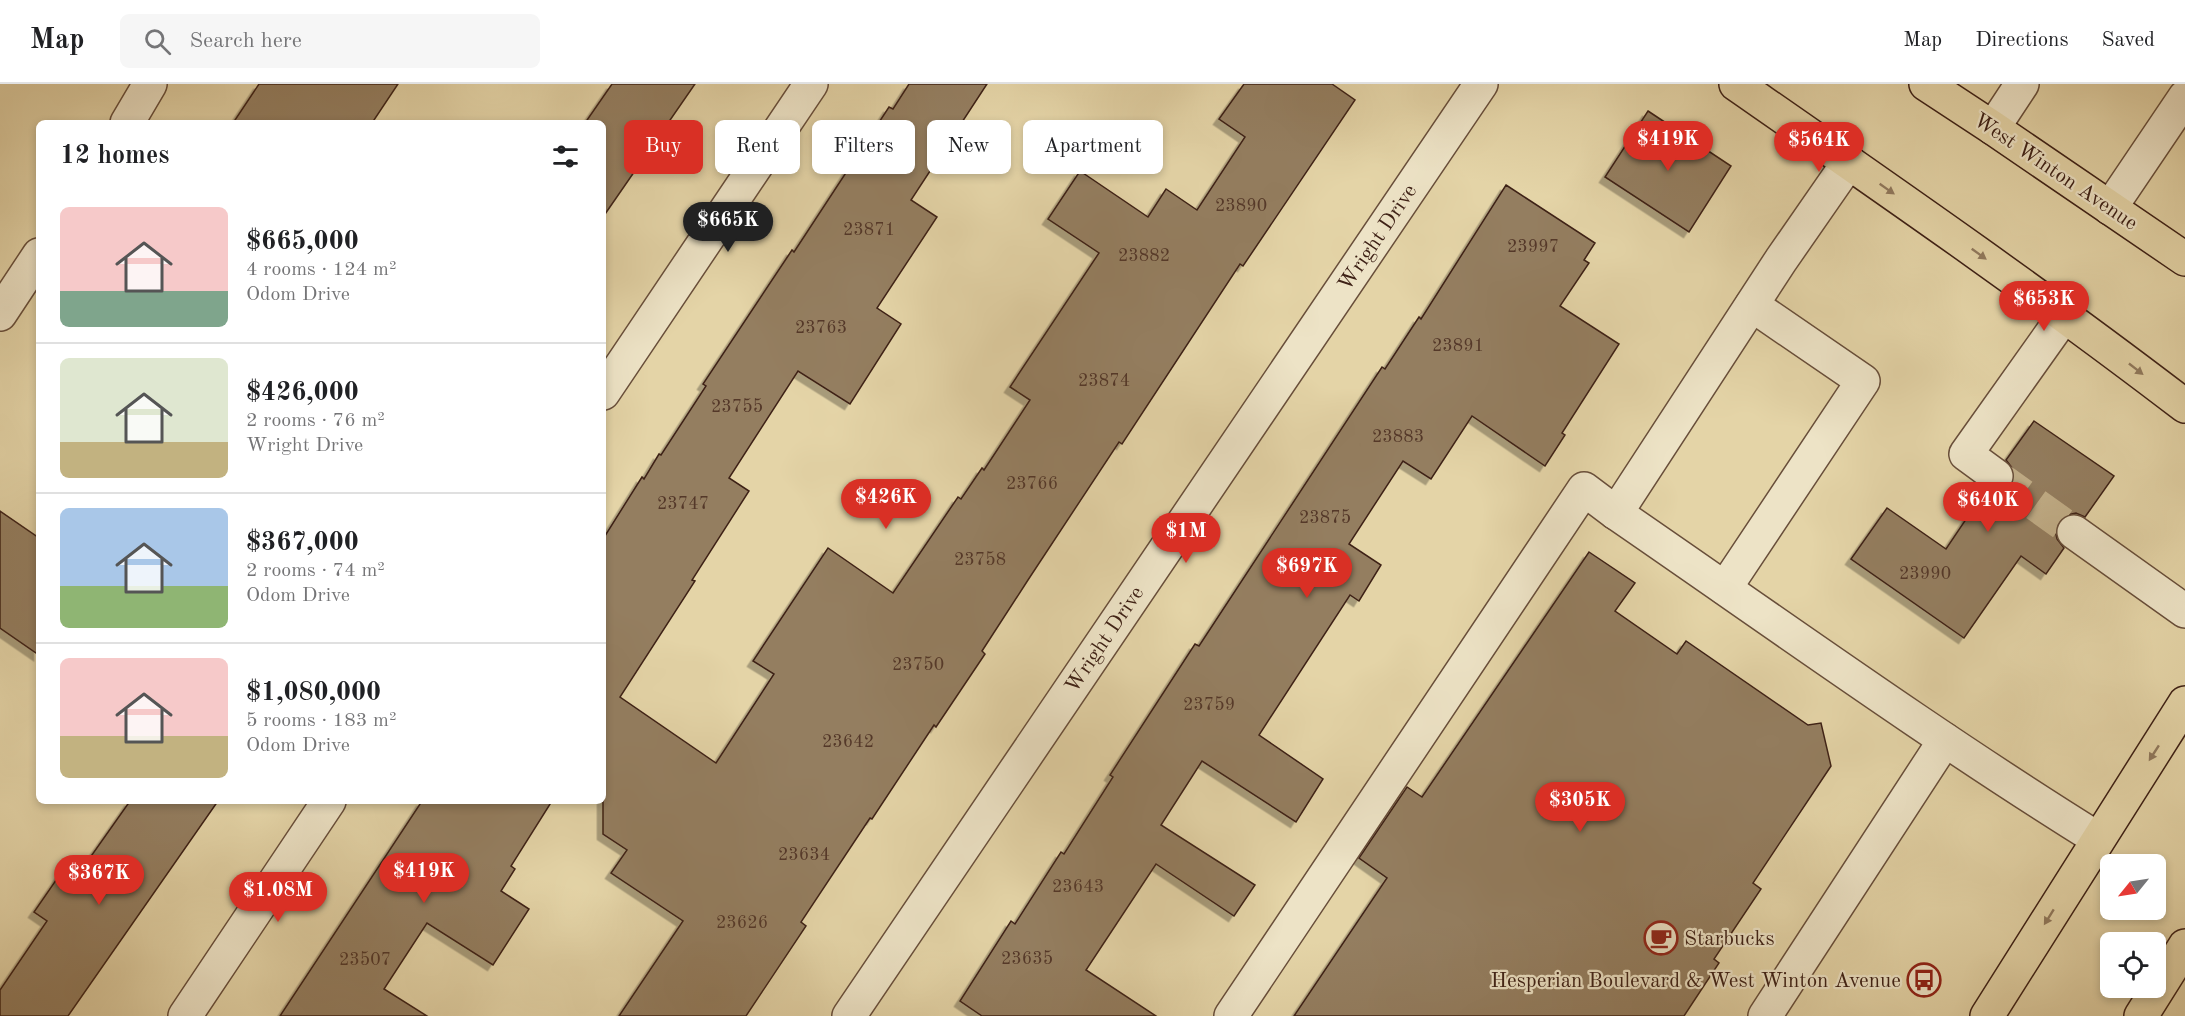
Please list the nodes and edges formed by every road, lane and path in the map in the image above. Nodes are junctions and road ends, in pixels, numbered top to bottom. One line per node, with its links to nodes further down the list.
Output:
1 (150, 84): 8 (street)
2 (811, 84): 17 (street)
3 (1481, 84): 30 (street, Wright Drive)
4 (1736, 84): 10 (main road)
5 (1926, 84): 9 (main road, West Winton Avenue)
6 (2022, 84): 9 (street)
7 (2176, 110): 11 (street)
8 (129, 120)
9 (1993, 128): 11 (main road, West Winton Avenue)
10 (1849, 162): 14 (street); 16 (main road, one-way to 16)
11 (2110, 208): 12 (main road, West Winton Avenue)
12 (2185, 259)
13 (36, 260): 15 (street)
14 (1752, 305): 20 (street); 22 (street)
15 (0, 314)
16 (2064, 316): 18 (main road, one-way to 18); 19 (street)
17 (606, 389)
18 (2185, 406)
19 (1995, 476)
20 (1616, 513): 22 (street); 31 (street)
21 (2074, 532): 23 (street)
22 (1725, 588): 25 (street)
23 (2185, 611)
24 (2185, 703): 27 (main road, one-way to 27)
25 (1946, 740): 27 (street); 32 (street)
26 (327, 804): 29 (street)
27 (2098, 839): 33 (main road, one-way to 33)
28 (2185, 946): 34 (main road)
29 (185, 1016)
30 (849, 1016)
31 (1231, 1016)
32 (1765, 1016)
33 (1987, 1016)
34 (2141, 1016)

